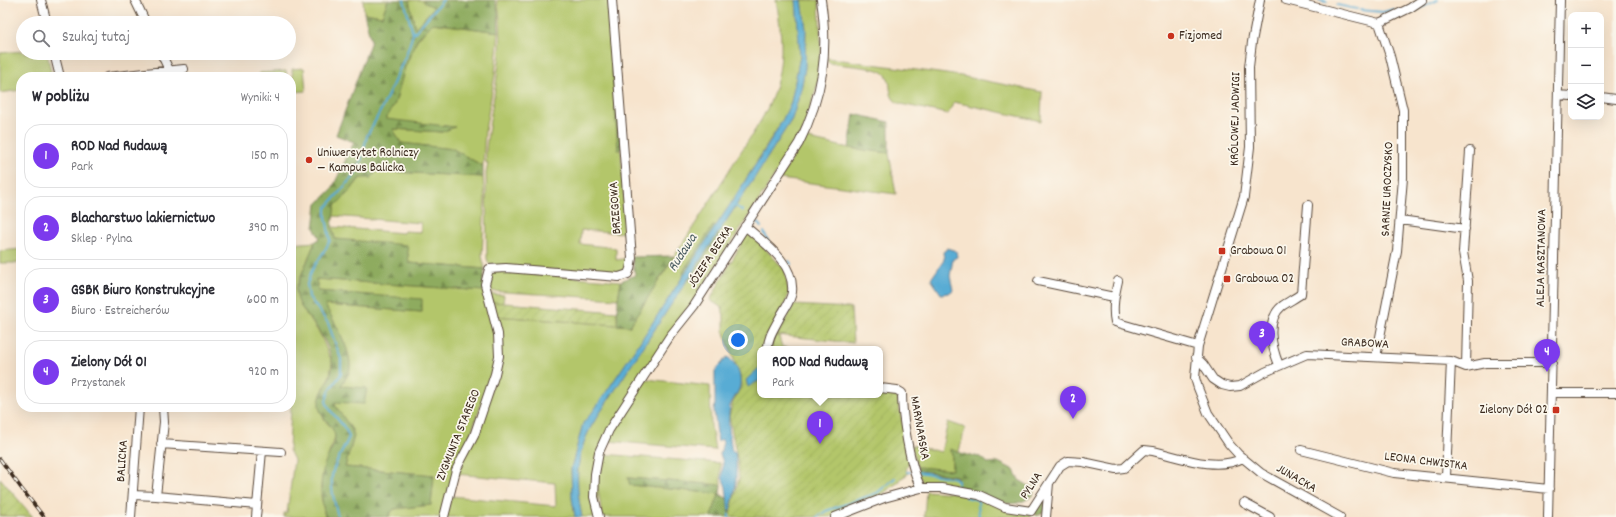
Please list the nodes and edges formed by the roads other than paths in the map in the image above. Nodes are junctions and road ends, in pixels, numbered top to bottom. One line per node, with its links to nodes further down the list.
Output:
1 (41, 0): 9 (street)
2 (135, 0): 10 (street)
3 (612, 0): 27 (street, BRZEGOWA)
4 (821, 0): 25 (street, JÓZEFA BECKA)
5 (1260, 0): 32 (street, KRÓLOWEJ JADWIGI)
6 (1286, 0): 11 (street)
7 (1422, 0): 11 (street)
8 (1560, 0): 18 (street, ALEJA KASZTANOWA)
9 (45, 16)
10 (143, 16)
11 (1379, 23): 24 (street, SARNIE UROCZYSKO)
12 (56, 60): 16 (street)
13 (164, 60): 15 (street)
14 (184, 69): 15 (street)
15 (169, 70): 17 (street)
16 (59, 72)
17 (151, 72)
18 (1558, 95): 19 (street); 36 (street, ALEJA KASZTANOWA)
19 (1568, 96)
20 (1604, 97): 21 (street)
21 (1616, 99)
22 (1470, 151): 26 (street)
23 (1308, 205): 37 (street)
24 (1400, 220): 26 (street); 34 (street, SARNIE UROCZYSKO)
25 (745, 226): 31 (street); 61 (street, JÓZEFA BECKA)
26 (1465, 229): 38 (street)
27 (489, 270): 60 (street, ZYGMUNTA STAREGO)
28 (1038, 281): 30 (street)
29 (1118, 281): 30 (street)
30 (1114, 297): 32 (street)
31 (768, 346)
32 (1198, 346): 33 (street, KRÓLOWEJ JADWIGI)
33 (1196, 357): 37 (street, GRABOWA); 48 (street, KRÓLOWEJ JADWIGI)
34 (1376, 357): 35 (street, GRABOWA); 37 (street, GRABOWA)
35 (1451, 362): 38 (street, GRABOWA); 49 (street)
36 (1552, 363): 38 (street); 40 (street, ALEJA KASZTANOWA)
37 (1279, 365)
38 (1466, 367)
39 (883, 388): 51 (street, MARYNARSKA)
40 (1552, 393): 41 (street); 52 (street, ALEJA KASZTANOWA)
41 (1616, 393)
42 (139, 412): 53 (street, BALICKA)
43 (163, 412): 44 (street)
44 (161, 444): 46 (street); 54 (street)
45 (1301, 450): 49 (street, LEONA CHWISTKA)
46 (262, 451): 47 (street); 56 (street)
47 (281, 452)
48 (1243, 458): 50 (street, PYLNA); 65 (street, JUNACKA)
49 (1446, 477): 52 (street, LEONA CHWISTKA)
50 (1049, 482): 57 (street, PYLNA); 63 (street)
51 (922, 488): 57 (street, PYLNA); 62 (street, PYLNA)
52 (1549, 489): 66 (street, ALEJA KASZTANOWA)
53 (133, 495): 54 (street); 58 (street, BALICKA)
54 (156, 496): 56 (street)
55 (1244, 503): 64 (street)
56 (257, 505): 59 (street)
57 (1032, 514)
58 (131, 517)
59 (256, 517)
60 (444, 517)
61 (599, 517)
62 (835, 517)
63 (1046, 517)
64 (1270, 517)
65 (1340, 517)
66 (1548, 517)

